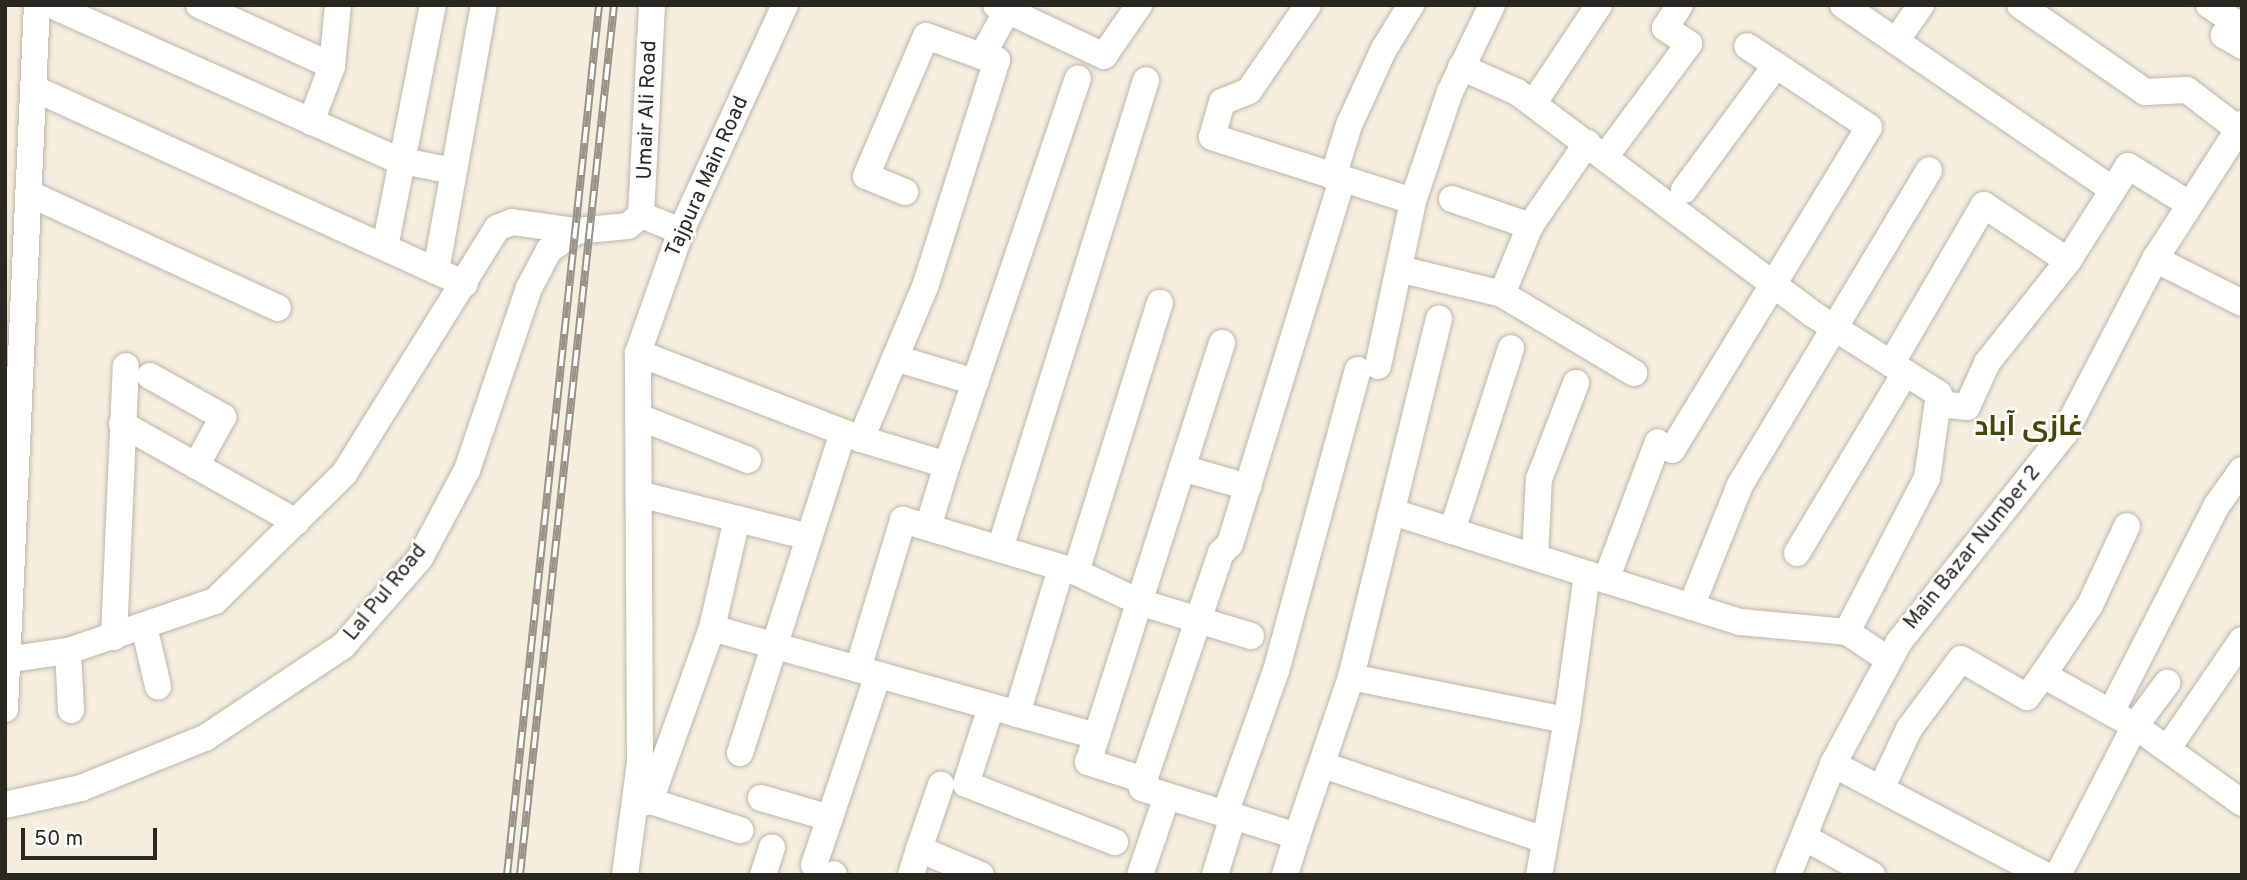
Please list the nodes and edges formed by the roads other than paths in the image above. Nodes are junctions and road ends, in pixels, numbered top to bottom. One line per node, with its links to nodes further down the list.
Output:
1 (37, 5): 29 (street)
2 (51, 5): 31 (street)
3 (199, 5): 25 (street)
4 (338, 5): 25 (street)
5 (433, 5): 34 (street)
6 (484, 5): 36 (street)
7 (652, 5): 45 (street, Umair Ali Road)
8 (785, 5): 47 (street, Tajpura Main Road)
9 (1139, 5): 19 (street)
10 (1308, 5): 37 (street)
11 (1411, 5): 37 (street)
12 (1492, 5): 26 (street)
13 (1599, 5): 30 (street)
14 (1680, 5): 33 (street)
15 (1843, 5): 20 (street)
16 (1921, 5): 20 (street)
17 (2020, 5): 32 (street)
18 (2209, 5): 22 (street)
19 (1004, 7): 23 (street)
20 (1896, 41): 39 (street)
21 (1747, 46): 24 (street)
22 (2242, 46)
23 (982, 55): 40 (street); 66 (street)
24 (1776, 65): 38 (street); 55 (street)
25 (332, 66): 31 (street)
26 (1461, 67): 30 (street); 43 (street)
27 (1078, 79): 71 (street)
28 (1146, 80): 91 (street)
29 (33, 88): 42 (street); 49 (street)
30 (1533, 104): 33 (street)
31 (311, 122): 34 (street)
32 (2240, 127): 44 (street, Main Bazar Number 2)
33 (1596, 150): 46 (street); 55 (street)
34 (402, 161): 36 (street); 49 (street)
35 (1929, 170): 62 (street)
36 (453, 171): 53 (street)
37 (1338, 179): 43 (street); 82 (street)
38 (1684, 190)
39 (2113, 190): 44 (street); 51 (street)
40 (905, 191)
41 (1452, 199): 46 (street)
42 (20, 200): 59 (street); 60 (street)
43 (1413, 201): 52 (street)
44 (2189, 204): 50 (street, Main Bazar Number 2)
45 (641, 215): 47 (street); 48 (street)
46 (1530, 226): 56 (street)
47 (681, 230): 65 (street, Tajpura Main Road)
48 (576, 231): 54 (street); 133 (street, Lal Pul Road)
49 (385, 247): 53 (street)
50 (2155, 260): 58 (street); 108 (street, Main Bazar Number 2)
51 (2068, 261): 68 (street); 73 (street)
52 (1399, 269): 56 (street); 134 (street)
53 (436, 271): 54 (street)
54 (465, 284): 86 (street)
55 (1773, 284): 62 (street); 95 (street)
56 (1502, 293): 69 (street)
57 (1160, 303): 94 (street)
58 (2242, 303)
59 (278, 308)
60 (14, 318): 107 (street)
61 (1439, 319): 84 (street)
62 (1837, 329): 68 (street); 97 (street)
63 (1222, 343): 80 (street)
64 (1511, 348): 89 (street)
65 (638, 353): 74 (street); 76 (street)
66 (895, 358): 71 (street); 76 (street)
67 (126, 366): 75 (street)
68 (1898, 368): 73 (street); 92 (street)
69 (1634, 373)
70 (150, 376): 79 (street)
71 (975, 382): 78 (street)
72 (1576, 383): 93 (street)
73 (1938, 404): 101 (street)
74 (639, 417): 77 (street); 83 (street)
75 (121, 424): 79 (street); 103 (street)
76 (852, 435): 78 (street); 90 (street)
77 (748, 460)
78 (947, 465): 88 (street)
79 (196, 466): 86 (street)
80 (1182, 468): 82 (street); 96 (street)
81 (2242, 470): 117 (street)
82 (1248, 488): 98 (street)
83 (639, 494): 85 (street); 132 (street)
84 (1393, 512): 89 (street); 111 (street)
85 (737, 519): 90 (street); 100 (street)
86 (296, 522): 99 (street)
87 (2127, 526): 110 (street)
88 (928, 527): 91 (street); 109 (street)
89 (1452, 531): 93 (street)
90 (809, 537): 105 (street)
91 (1000, 550): 94 (street)
92 (1797, 553)
93 (1535, 557): 95 (street)
94 (1068, 570): 96 (street); 118 (street)
95 (1597, 577): 97 (street); 119 (street)
96 (1139, 603): 98 (street); 121 (street)
97 (1691, 607): 101 (street)
98 (1197, 620): 102 (street); 126 (street)
99 (144, 626): 103 (street); 113 (street)
100 (712, 628): 105 (street); 132 (street)
101 (1847, 632): 108 (street)
102 (1251, 636)
103 (114, 637): 106 (street)
104 (2242, 640): 122 (street)
105 (774, 646): 109 (street); 123 (street)
106 (68, 650): 107 (street); 116 (street)
107 (7, 660): 115 (street)
108 (1889, 660): 124 (street, Main Bazar Number 2)
109 (868, 672): 114 (street); 135 (street)
110 (2043, 675): 117 (street); 128 (street)
111 (1351, 677): 119 (street); 125 (street)
112 (2167, 683): 120 (street)
113 (158, 686)
114 (991, 707): 118 (street); 140 (street)
115 (5, 709)
116 (71, 710)
117 (2111, 712): 120 (street)
118 (1017, 714): 121 (street)
119 (1567, 720): 139 (street)
120 (2135, 726): 122 (street); 154 (street)
121 (1096, 736): 126 (street)
122 (2168, 748): 129 (street)
123 (740, 753)
124 (1833, 764): 128 (street); 138 (street, Main Bazar Number 2)
125 (1323, 765): 137 (street); 139 (street)
126 (1144, 780): 130 (street)
127 (941, 785): 142 (street)
128 (1881, 789): 153 (street)
129 (2238, 791)
130 (1167, 796): 134 (street); 147 (street)
131 (761, 798): 135 (street)
132 (643, 803): 136 (street); 144 (street)
133 (5, 806)
134 (1229, 815): 137 (street); 148 (street)
135 (830, 818): 143 (street)
136 (740, 830)
137 (1297, 836): 149 (street)
138 (1804, 837): 151 (street, Main Bazar Number 2); 152 (street)
139 (1545, 840): 150 (street)
140 (1115, 842)
141 (772, 847): 145 (street)
142 (915, 863): 146 (street)
143 (827, 871)
144 (625, 875)
145 (763, 875)
146 (981, 875)
147 (1140, 875)
148 (1215, 875)
149 (1284, 875)
150 (1539, 875)
151 (1788, 875)
152 (1872, 875)
153 (2044, 875)
154 (2058, 875)

